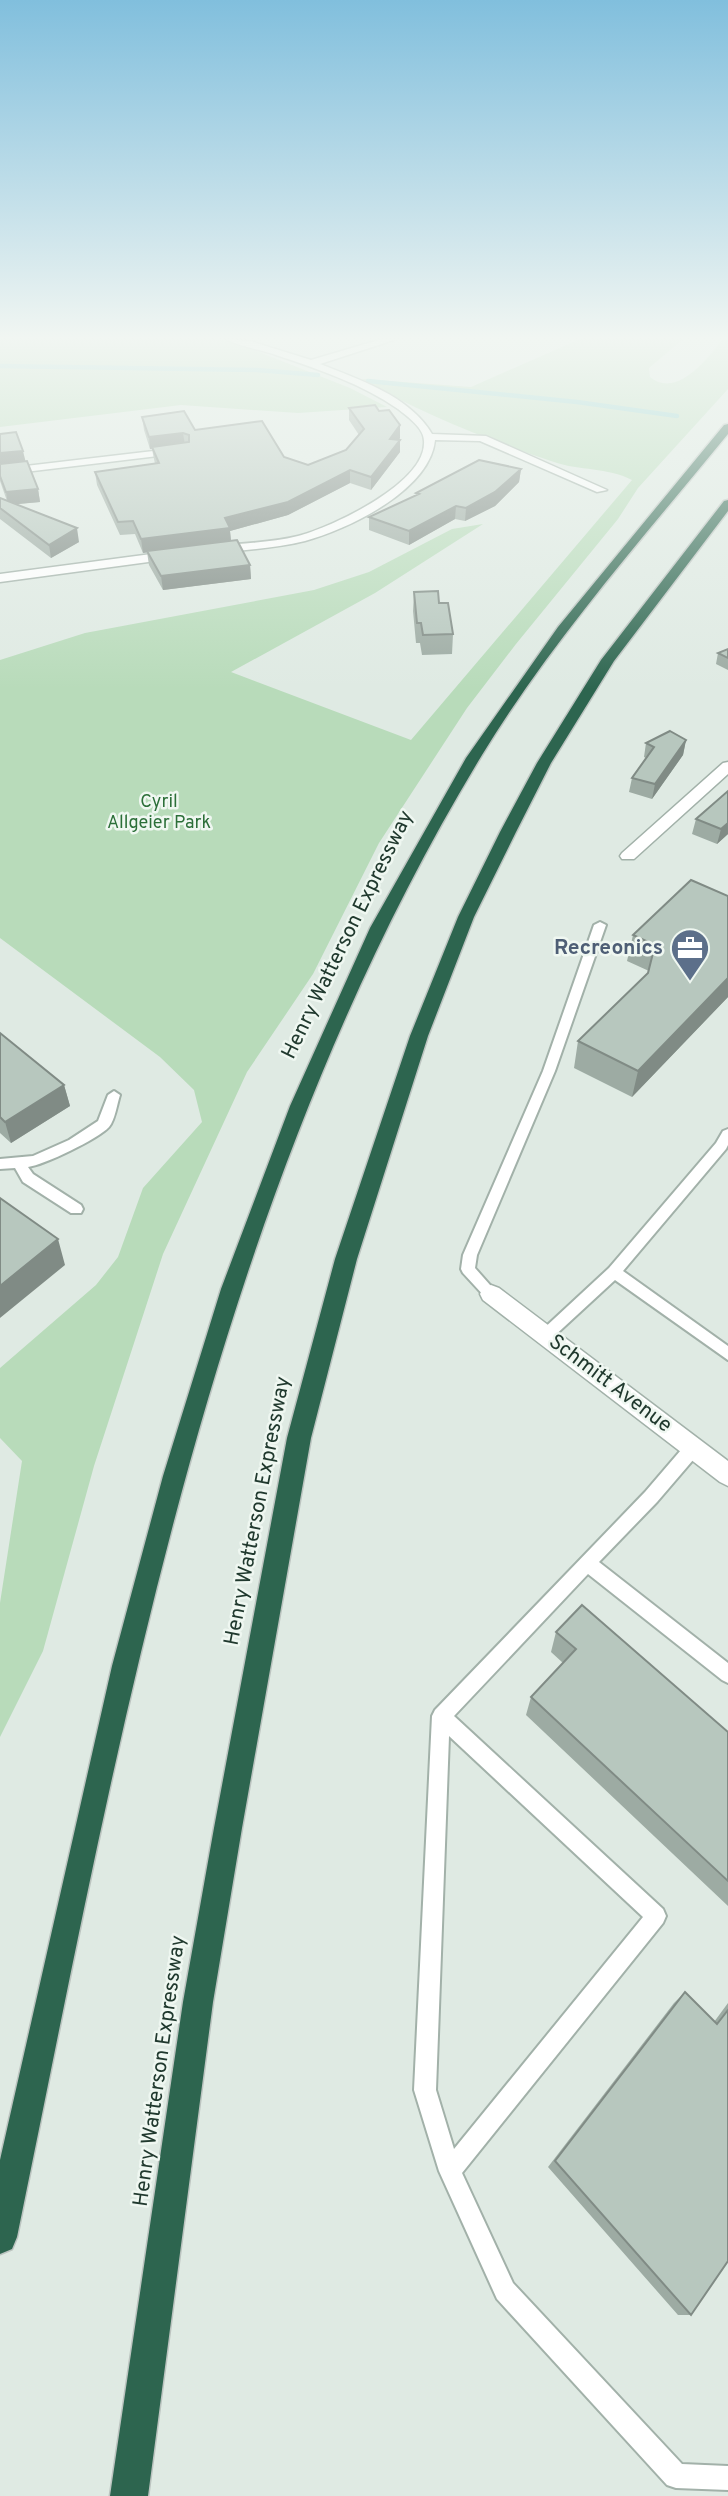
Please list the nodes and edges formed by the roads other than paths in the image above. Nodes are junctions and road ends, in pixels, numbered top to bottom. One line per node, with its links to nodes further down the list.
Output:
1 (138, 455): 5 (street)
2 (428, 455): 8 (street)
3 (520, 455): 6 (street)
4 (705, 455): 29 (highway, Henry Watterson Expressway)
5 (0, 472)
6 (601, 490)
7 (728, 503): 31 (highway, Henry Watterson Expressway)
8 (195, 553)
9 (182, 554): 10 (street)
10 (0, 578)
11 (728, 766): 12 (street)
12 (628, 856)
13 (600, 925): 20 (lane)
14 (114, 1095): 16 (lane)
15 (726, 1143): 19 (lane)
16 (18, 1162): 17 (lane); 18 (lane)
17 (0, 1164)
18 (76, 1209)
19 (614, 1272): 21 (lane); 22 (lane)
20 (491, 1294): 21 (street, Schmitt Avenue)
21 (546, 1335): 23 (street, Schmitt Avenue)
22 (728, 1354)
23 (693, 1448): 24 (street, Schmitt Avenue); 25 (lane)
24 (728, 1475)
25 (587, 1563): 26 (lane); 27 (lane)
26 (728, 1674)
27 (441, 1716): 28 (lane); 28 (lane)
28 (450, 2171): 30 (lane)
29 (0, 2237)
30 (728, 2478)
31 (129, 2496)

